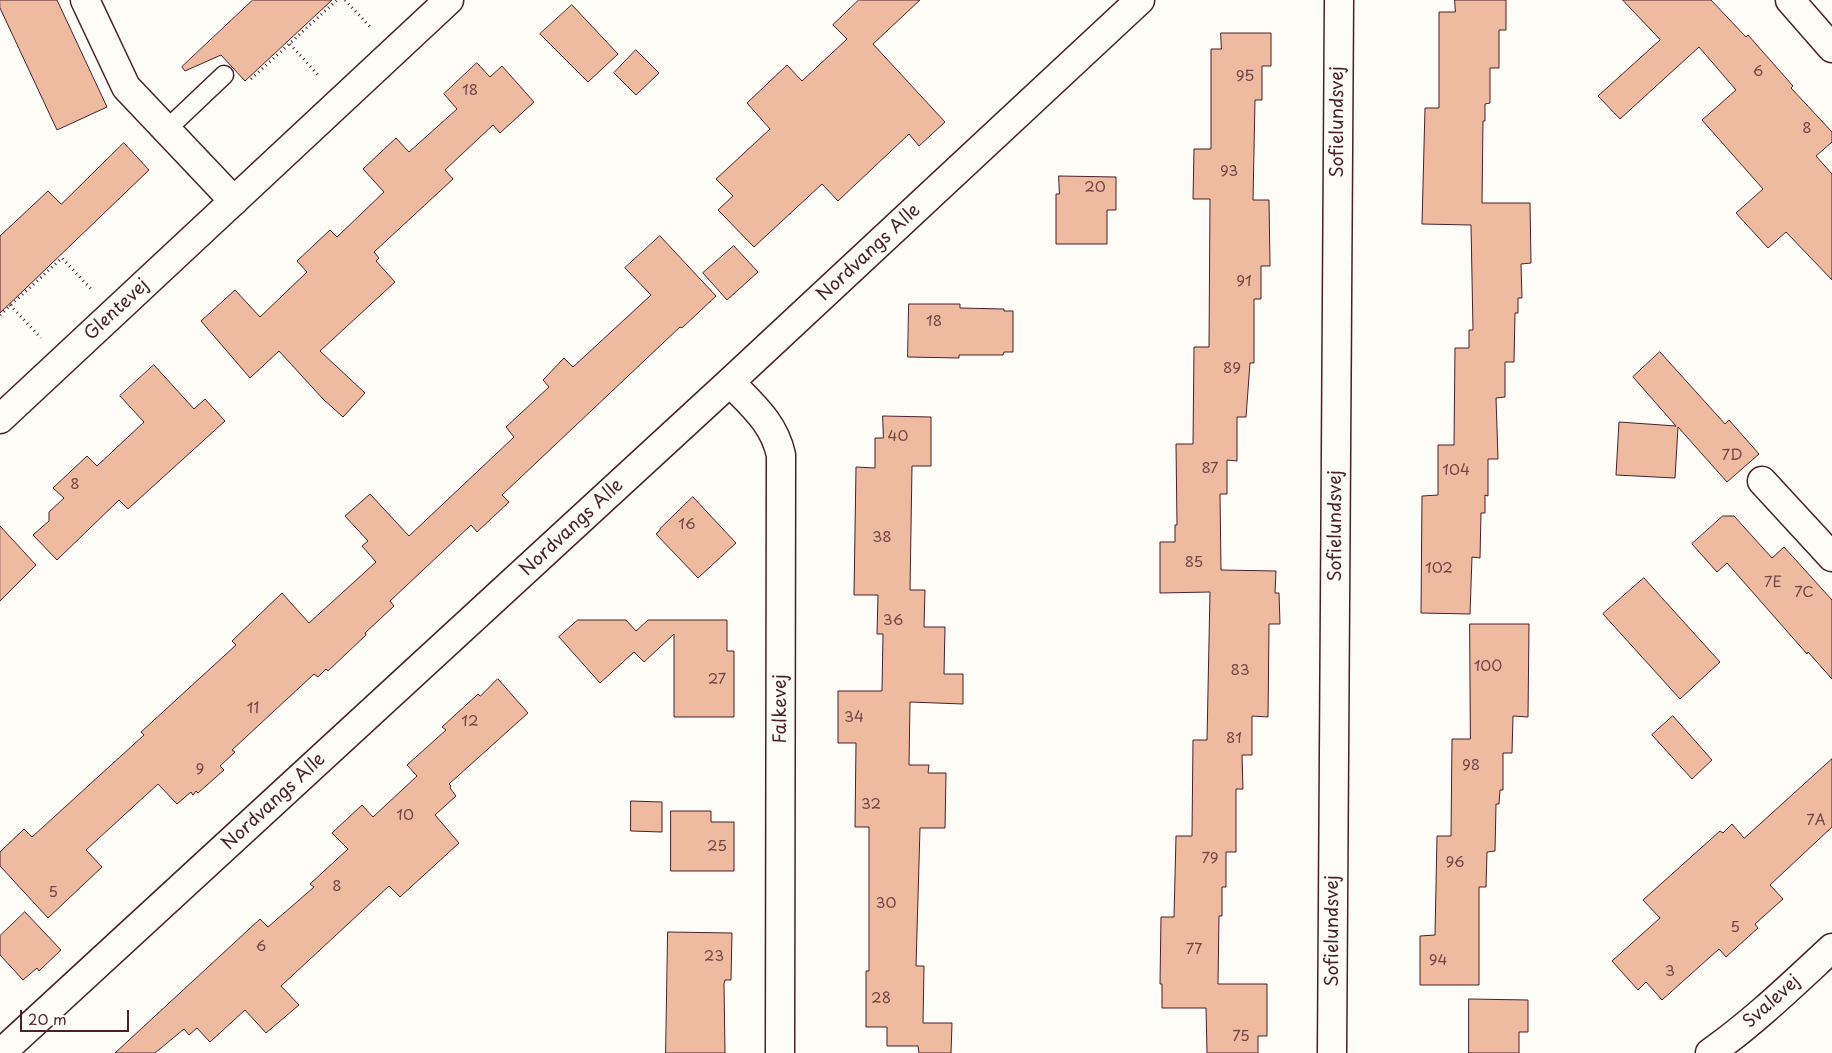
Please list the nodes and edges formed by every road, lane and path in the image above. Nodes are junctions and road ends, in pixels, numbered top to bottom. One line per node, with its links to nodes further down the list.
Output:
1 (86, 0): 13 (street)
2 (337, 0): 8 (path)
3 (345, 0): 10 (path)
4 (449, 0): 10 (street, Glentevej)
5 (1140, 0): 19 (street, Nordvangs Alle)
6 (1339, 0): 26 (street, Sofielundsvej)
7 (1790, 0): 9 (street)
8 (290, 44): 11 (path); 12 (path)
9 (1832, 48)
10 (393, 51): 12 (street, Glentevej)
11 (224, 75): 13 (lane)
12 (342, 100): 14 (street, Glentevej)
13 (166, 130): 14 (street)
14 (234, 201): 16 (street, Glentevej)
15 (10, 306): 16 (path); 17 (path); 18 (path)
16 (113, 313): 18 (street, Glentevej)
17 (0, 315)
18 (62, 361): 20 (street, Glentevej)
19 (730, 382): 24 (street, Nordvangs Alle); 25 (street, Falkevej)
20 (0, 419)
21 (1762, 481): 22 (street)
22 (1832, 557)
23 (1832, 948): 27 (street, Svalevej)
24 (1, 1053)
25 (780, 1053)
26 (1332, 1053)
27 (1710, 1053)

